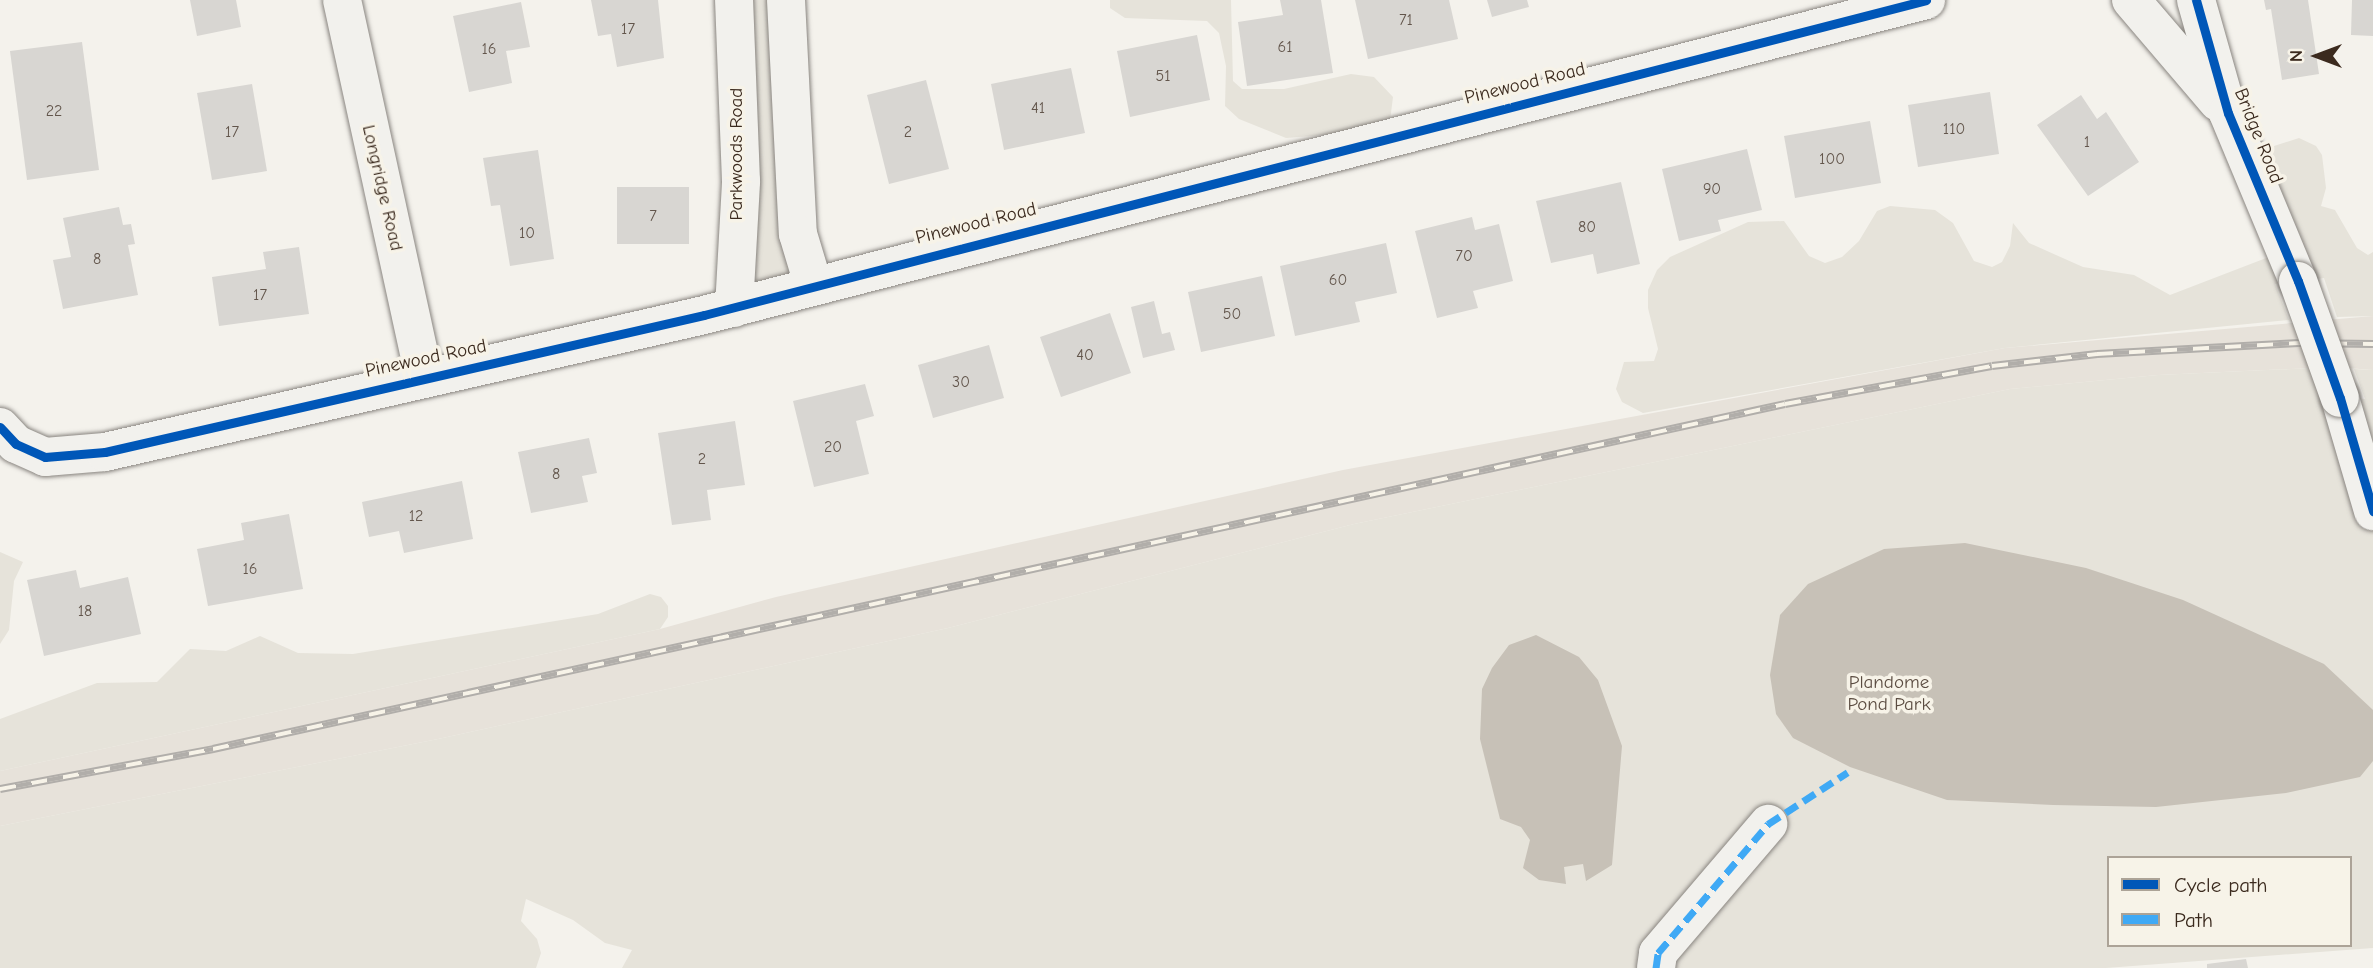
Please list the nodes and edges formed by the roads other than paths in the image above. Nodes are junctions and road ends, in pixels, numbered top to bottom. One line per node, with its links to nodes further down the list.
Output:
1 (342, 0): 10 (street, Longridge Road)
2 (734, 0): 9 (street, Parkwoods Road)
3 (786, 0): 8 (street)
4 (1926, 0): 8 (street, Pinewood Road)
5 (2131, 0): 7 (street, Bridge Road)
6 (2196, 0): 7 (street, Bridge Road)
7 (2228, 113): 12 (street, Bridge Road, bridge)
8 (813, 284): 9 (street, Pinewood Road)
9 (734, 308): 10 (street, Pinewood Road)
10 (424, 377): 11 (street, Pinewood Road)
11 (0, 427)
12 (2373, 511)
13 (1768, 824): 14 (street)
14 (1656, 968)

